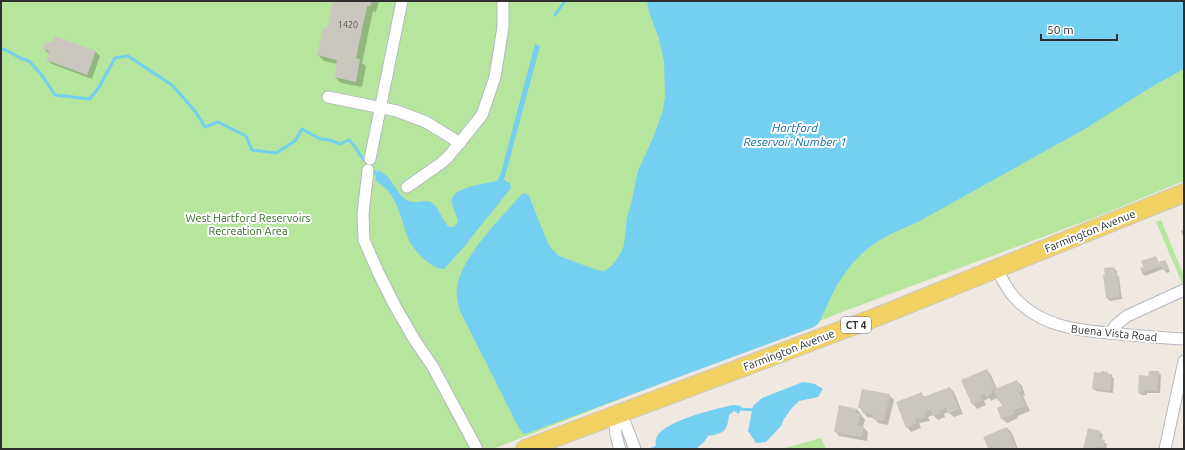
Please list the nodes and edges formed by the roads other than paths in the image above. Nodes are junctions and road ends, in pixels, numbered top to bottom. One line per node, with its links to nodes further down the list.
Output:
1 (402, 1): 4 (street)
2 (503, 1): 5 (street)
3 (328, 97): 4 (street)
4 (380, 108): 5 (street); 6 (street)
5 (460, 143): 8 (street)
6 (370, 159)
7 (368, 170): 16 (street)
8 (407, 187)
9 (1184, 194): 10 (main road, Farmington Avenue / CT 4)
10 (997, 269): 12 (street, Buena Vista Road); 15 (main road, Farmington Avenue / CT 4)
11 (1184, 290): 12 (street)
12 (1110, 333): 13 (street, Buena Vista Road)
13 (1184, 339)
14 (1184, 361): 20 (street)
15 (616, 415): 17 (main road, Farmington Avenue / CT 4); 18 (street); 19 (street)
16 (477, 449)
17 (525, 449)
18 (620, 449)
19 (635, 449)
20 (1165, 449)

